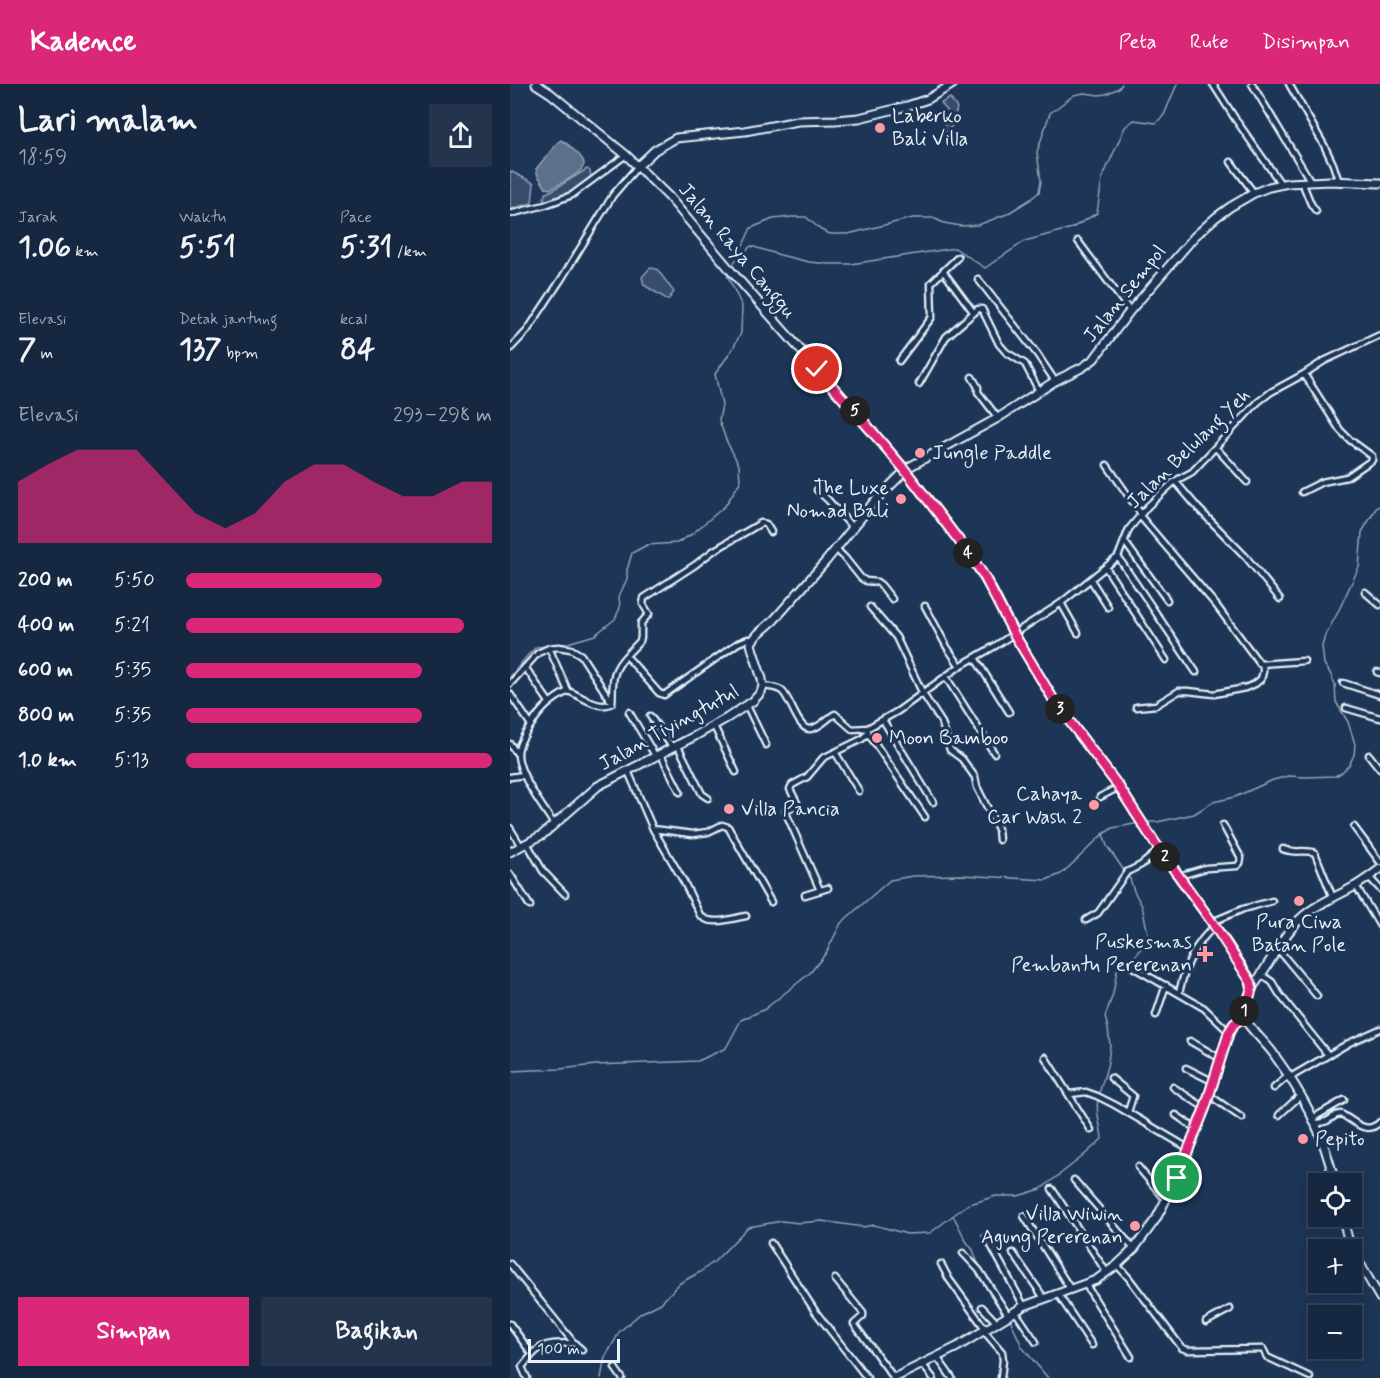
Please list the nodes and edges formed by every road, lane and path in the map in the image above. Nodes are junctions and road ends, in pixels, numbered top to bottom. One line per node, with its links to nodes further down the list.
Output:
1 (536, 84): 6 (street, Jalan Raya Canggu)
2 (953, 84): 8 (street)
3 (1213, 84): 13 (street)
4 (1252, 84): 10 (street)
5 (1288, 84): 11 (street)
6 (626, 155): 8 (street, Jalan Raya Canggu); 16 (street)
7 (1231, 162): 14 (street)
8 (638, 166): 24 (street); 34 (street, Jalan Raya Canggu)
9 (1302, 182): 10 (street, Jalan Sempol); 13 (street, Jalan Sempol); 15 (street)
10 (1311, 182): 11 (street, Jalan Sempol)
11 (1339, 182): 12 (street, Jalan Sempol)
12 (1380, 183)
13 (1281, 184): 14 (street, Jalan Sempol)
14 (1254, 193): 21 (street, Jalan Sempol)
15 (1316, 211)
16 (510, 214)
17 (1078, 241): 21 (street)
18 (958, 257): 19 (street)
19 (943, 271): 22 (street); 25 (street)
20 (978, 279): 28 (street)
21 (1131, 311): 28 (street, Jalan Sempol)
22 (974, 313): 29 (street); 30 (street)
23 (1380, 335): 26 (street, Jalan Belulang Yeh)
24 (510, 349)
25 (899, 361)
26 (1304, 374): 32 (street, Jalan Belulang Yeh); 38 (street)
27 (972, 377): 31 (street)
28 (1055, 381): 30 (street, Jalan Sempol)
29 (919, 384)
30 (1039, 391): 31 (street, Jalan Sempol)
31 (998, 418): 34 (street, Jalan Sempol)
32 (1216, 448): 35 (street, Jalan Belulang Yeh); 36 (street)
33 (1107, 465): 39 (street)
34 (905, 470): 40 (street); 57 (street, Jalan Raya Canggu)
35 (1175, 482): 39 (street, Jalan Belulang Yeh); 49 (street)
36 (1247, 482)
37 (817, 490): 40 (street)
38 (1302, 492)
39 (1141, 515): 42 (street, Jalan Belulang Yeh); 64 (street)
40 (852, 527): 43 (street)
41 (771, 532): 77 (street)
42 (1125, 541): 44 (street, Jalan Belulang Yeh); 50 (street)
43 (835, 548): 48 (street); 58 (street)
44 (1118, 557): 45 (street, Jalan Belulang Yeh); 67 (street)
45 (1106, 568): 46 (street, Jalan Belulang Yeh); 62 (street)
46 (1091, 580): 51 (street, Jalan Belulang Yeh); 55 (street)
47 (1365, 592): 52 (street)
48 (892, 599)
49 (1280, 599)
50 (1167, 600)
51 (1061, 603): 56 (street); 57 (street, Jalan Belulang Yeh)
52 (1380, 605)
53 (925, 606): 65 (street)
54 (870, 607): 74 (street)
55 (1108, 607)
56 (1078, 633)
57 (1014, 634): 60 (street, Jalan Belulang Yeh); 102 (street, Jalan Raya Canggu)
58 (753, 640): 61 (street); 71 (street, Jalan Tiyingtutul)
59 (549, 648): 66 (street); 72 (street); 77 (street)
60 (975, 658): 65 (street, Jalan Belulang Yeh); 82 (street)
61 (629, 659)
62 (1166, 660)
63 (1304, 661): 64 (street)
64 (1263, 664): 79 (street)
65 (960, 666): 68 (street, Jalan Belulang Yeh)
66 (525, 667): 70 (street); 76 (street)
67 (1196, 672)
68 (946, 677): 74 (street, Jalan Belulang Yeh); 93 (street)
69 (1343, 683): 75 (street)
70 (510, 684)
71 (763, 686): 78 (street, Jalan Tiyingtutul); 88 (street)
72 (568, 691): 76 (street); 77 (street)
73 (510, 694): 86 (street)
74 (923, 694): 85 (street, Jalan Belulang Yeh); 114 (street)
75 (1380, 695)
76 (549, 702): 86 (street)
77 (612, 703)
78 (747, 706): 87 (street, Jalan Tiyingtutul); 90 (street)
79 (1136, 707)
80 (1346, 708): 84 (street)
81 (629, 712): 96 (street)
82 (1009, 712)
83 (650, 716): 91 (street)
84 (1380, 718)
85 (883, 720): 88 (street, Jalan Belulang Yeh); 107 (street)
86 (531, 725): 94 (street)
87 (714, 726): 91 (street, Jalan Tiyingtutul); 99 (street)
88 (868, 730): 92 (street, Jalan Belulang Yeh); 108 (street)
89 (510, 744): 94 (street)
90 (766, 746)
91 (675, 747): 96 (street, Jalan Tiyingtutul); 106 (street)
92 (835, 752): 103 (street); 127 (street, Jalan Belulang Yeh)
93 (994, 753)
94 (518, 755): 100 (street)
95 (1369, 755): 97 (street)
96 (658, 756): 98 (street, Jalan Tiyingtutul); 104 (street)
97 (1380, 769)
98 (628, 771): 109 (street, Jalan Tiyingtutul); 113 (street)
99 (736, 772)
100 (524, 775): 101 (street); 109 (street)
101 (510, 777)
102 (1119, 787): 105 (street); 117 (street, Jalan Raya Canggu)
103 (859, 791)
104 (680, 792)
105 (1100, 797)
106 (708, 798)
107 (933, 802)
108 (925, 817)
109 (554, 824): 115 (street, Jalan Tiyingtutul)
110 (1223, 825): 122 (street)
111 (1354, 827): 119 (street)
112 (510, 828): 115 (street)
113 (653, 829): 132 (street); 134 (street)
114 (999, 840)
115 (524, 845): 118 (street, Jalan Tiyingtutul); 128 (street)
116 (1283, 849): 130 (street)
117 (1160, 850): 122 (street, Jalan Raya Canggu); 135 (street)
118 (510, 852)
119 (1380, 862)
120 (1380, 869): 123 (street)
121 (510, 874): 133 (street)
122 (1179, 876): 136 (street, Jalan Raya Canggu)
123 (1369, 877): 124 (street); 126 (street)
124 (1356, 886): 130 (street); 137 (street)
125 (828, 888): 127 (street)
126 (1380, 889)
127 (820, 890): 129 (street)
128 (565, 894)
129 (805, 895)
130 (1333, 898): 138 (street)
131 (1272, 901): 136 (street)
132 (771, 902)
133 (530, 906)
134 (746, 916)
135 (1086, 920)
136 (1213, 924): 141 (street, Jalan Raya Canggu); 144 (street)
137 (1380, 926)
138 (1278, 950): 140 (street); 145 (street)
139 (1131, 966): 142 (street)
140 (1264, 973): 141 (street); 143 (street); 151 (street)
141 (1248, 976): 143 (street, Jalan Raya Canggu)
142 (1166, 985): 144 (street); 146 (street)
143 (1252, 988): 147 (street)
144 (1179, 993): 149 (street)
145 (1317, 996)
146 (1156, 1015)
147 (1243, 1017): 149 (street); 155 (street)
148 (1380, 1029): 151 (street)
149 (1229, 1032): 153 (street)
150 (1190, 1041): 153 (street)
151 (1328, 1055): 155 (street)
152 (1046, 1057): 160 (street)
153 (1221, 1059): 157 (street)
154 (1186, 1068): 157 (street)
155 (1289, 1077): 159 (street); 162 (street)
156 (1111, 1078): 165 (street)
157 (1214, 1082): 161 (street)
158 (1173, 1087): 164 (street)
159 (1274, 1088)
160 (1070, 1094): 165 (street); 171 (street)
161 (1209, 1095): 164 (street); 168 (street)
162 (1301, 1095): 167 (street); 169 (street)
163 (1344, 1100): 169 (street)
164 (1205, 1108): 172 (street)
165 (1128, 1112): 173 (street)
166 (1176, 1115): 172 (street)
167 (1279, 1115)
168 (1242, 1118)
169 (1315, 1121): 170 (street); 175 (street)
170 (1380, 1122)
171 (1091, 1130)
172 (1196, 1130): 173 (street)
173 (1188, 1148): 178 (street)
174 (1138, 1167): 178 (street)
175 (1333, 1173)
176 (1074, 1180): 182 (street)
177 (1052, 1190): 189 (street)
178 (1166, 1200): 182 (street)
179 (1024, 1216): 192 (street)
180 (986, 1236): 196 (street)
181 (771, 1243): 217 (street)
182 (1134, 1249): 187 (street)
183 (963, 1253): 199 (street)
184 (1013, 1253): 194 (street)
185 (510, 1264): 205 (street)
186 (942, 1264): 203 (street)
187 (1117, 1265): 189 (street); 214 (street)
188 (1362, 1268): 195 (street)
189 (1107, 1273): 191 (street)
190 (835, 1280): 218 (street)
191 (1086, 1285): 192 (street); 209 (street)
192 (1071, 1290): 193 (street)
193 (1058, 1294): 194 (street); 206 (street)
194 (1044, 1298): 196 (street)
195 (1380, 1298)
196 (1024, 1306): 199 (street)
197 (982, 1307): 201 (street)
198 (1230, 1309): 200 (street)
199 (1012, 1313): 201 (street); 204 (street)
200 (1206, 1322)
201 (997, 1323): 203 (street)
202 (510, 1324): 208 (street)
203 (985, 1330): 210 (street); 221 (street)
204 (1036, 1342)
205 (574, 1343): 207 (street); 208 (street)
206 (1092, 1345)
207 (582, 1350)
208 (532, 1354): 215 (street)
209 (1131, 1357)
210 (937, 1358): 211 (street); 220 (street)
211 (923, 1365): 213 (street); 219 (street)
212 (615, 1368): 216 (street)
213 (903, 1377): 218 (street)
214 (1310, 1377)
215 (527, 1378)
216 (622, 1378)
217 (867, 1378)
218 (894, 1378)
219 (933, 1378)
220 (952, 1378)
221 (1001, 1378)

